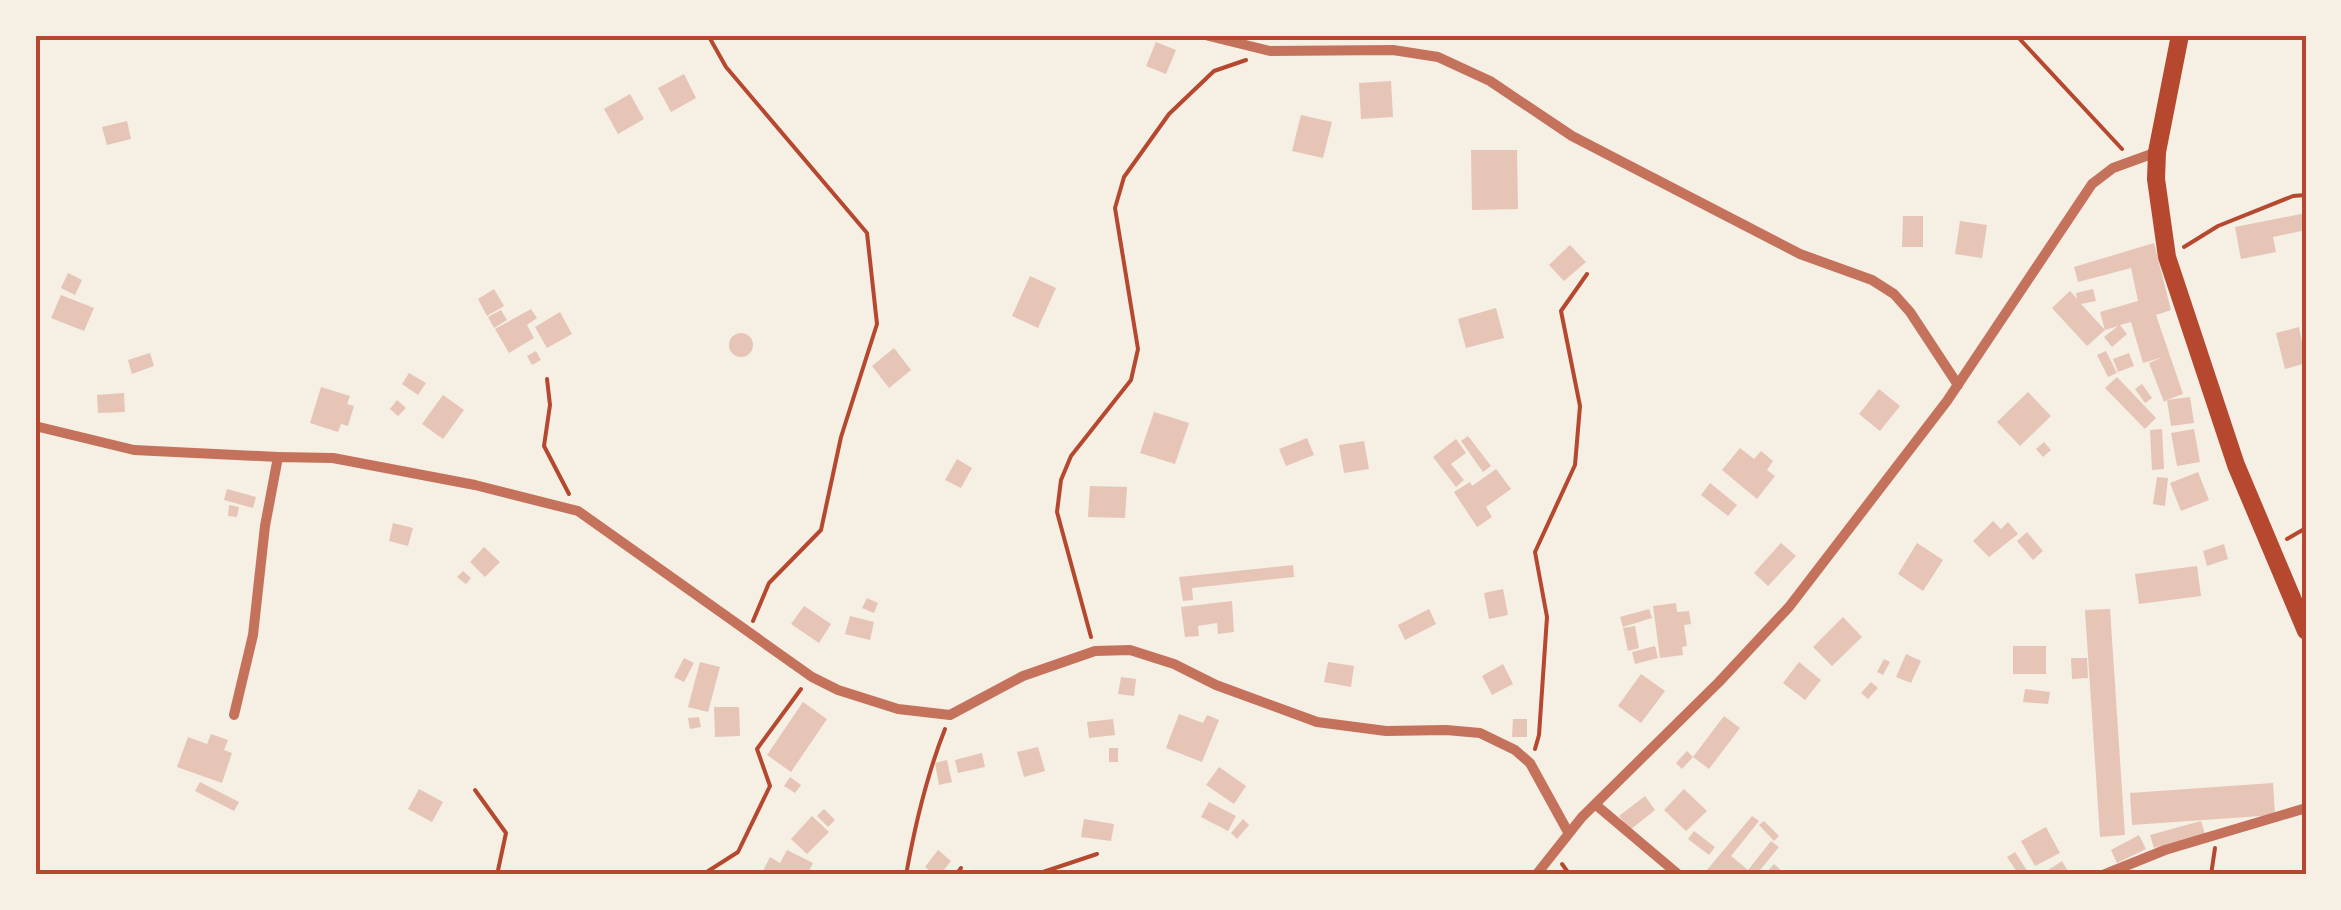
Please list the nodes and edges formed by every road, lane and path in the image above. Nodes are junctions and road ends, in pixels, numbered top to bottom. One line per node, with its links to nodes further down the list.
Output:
1 (708, 35): 17 (path)
2 (1205, 35): 5 (street)
3 (2016, 35): 7 (path)
4 (2180, 35): 6 (main road)
5 (1270, 51): 12 (street); 18 (path)
6 (2157, 152): 7 (street); 9 (main road)
7 (2133, 160): 12 (street)
8 (2306, 195): 9 (path)
9 (2167, 257): 16 (main road)
10 (1587, 274): 22 (path)
11 (547, 380): 15 (path)
12 (1958, 385): 24 (street)
13 (35, 426): 14 (street)
14 (278, 457): 15 (street); 20 (street)
15 (578, 511): 17 (street)
16 (2306, 631)
17 (749, 632): 19 (street)
18 (1095, 652): 21 (street); 22 (street)
19 (812, 677): 21 (street); 31 (path)
20 (234, 715)
21 (950, 715): 32 (path)
22 (1530, 763): 26 (street)
23 (475, 790): 30 (path)
24 (1596, 805): 26 (street); 36 (street)
25 (2306, 808): 27 (street)
26 (1568, 832): 35 (street)
27 (2217, 834): 37 (street); 38 (path)
28 (1097, 854): 34 (path)
29 (961, 868): 33 (path)
30 (497, 875)
31 (702, 875)
32 (906, 875)
33 (956, 875)
34 (1034, 875)
35 (1536, 875)
36 (1679, 875)
37 (2103, 875)
38 (2211, 875)

